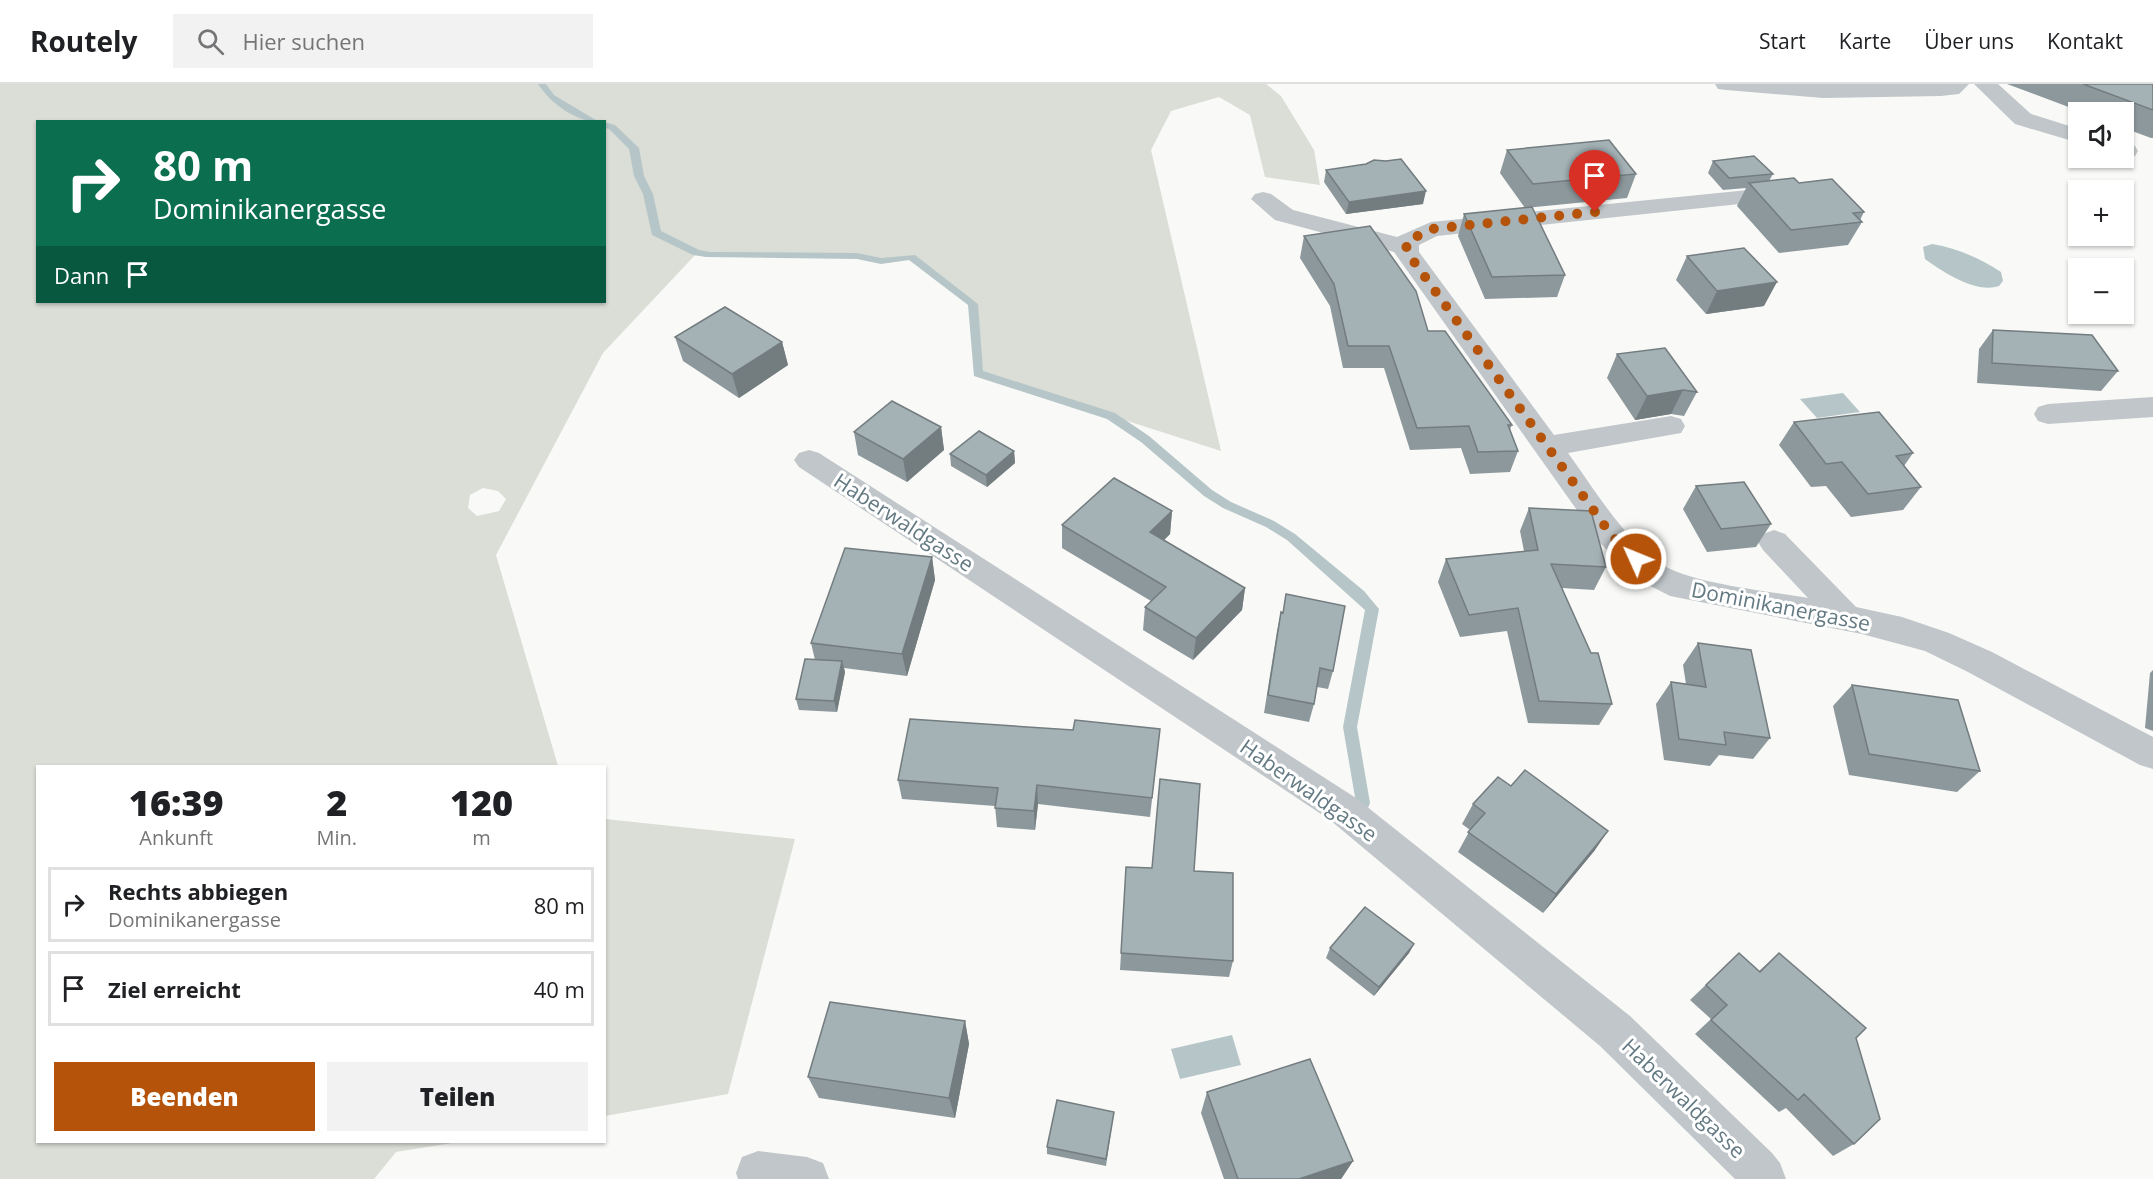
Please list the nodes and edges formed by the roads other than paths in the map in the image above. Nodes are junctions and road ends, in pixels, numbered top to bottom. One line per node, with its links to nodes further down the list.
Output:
1 (1726, 84): 2 (street)
2 (1958, 84)
3 (1984, 84): 4 (street)
4 (2068, 133)
5 (1778, 194): 8 (street)
6 (1263, 199): 8 (street)
7 (1460, 242): 8 (street)
8 (1411, 255): 9 (street); 13 (street, Dominikanergasse)
9 (1359, 256)
10 (2153, 407): 11 (street)
11 (2048, 414)
12 (1671, 426): 13 (street)
13 (1547, 446): 16 (street, Dominikanergasse)
14 (809, 460): 20 (street, Haberwaldgasse)
15 (1774, 542): 16 (street)
16 (1846, 618): 17 (street, Dominikanergasse)
17 (2153, 754)
18 (758, 1173): 19 (street)
19 (807, 1179)
20 (1764, 1179)

